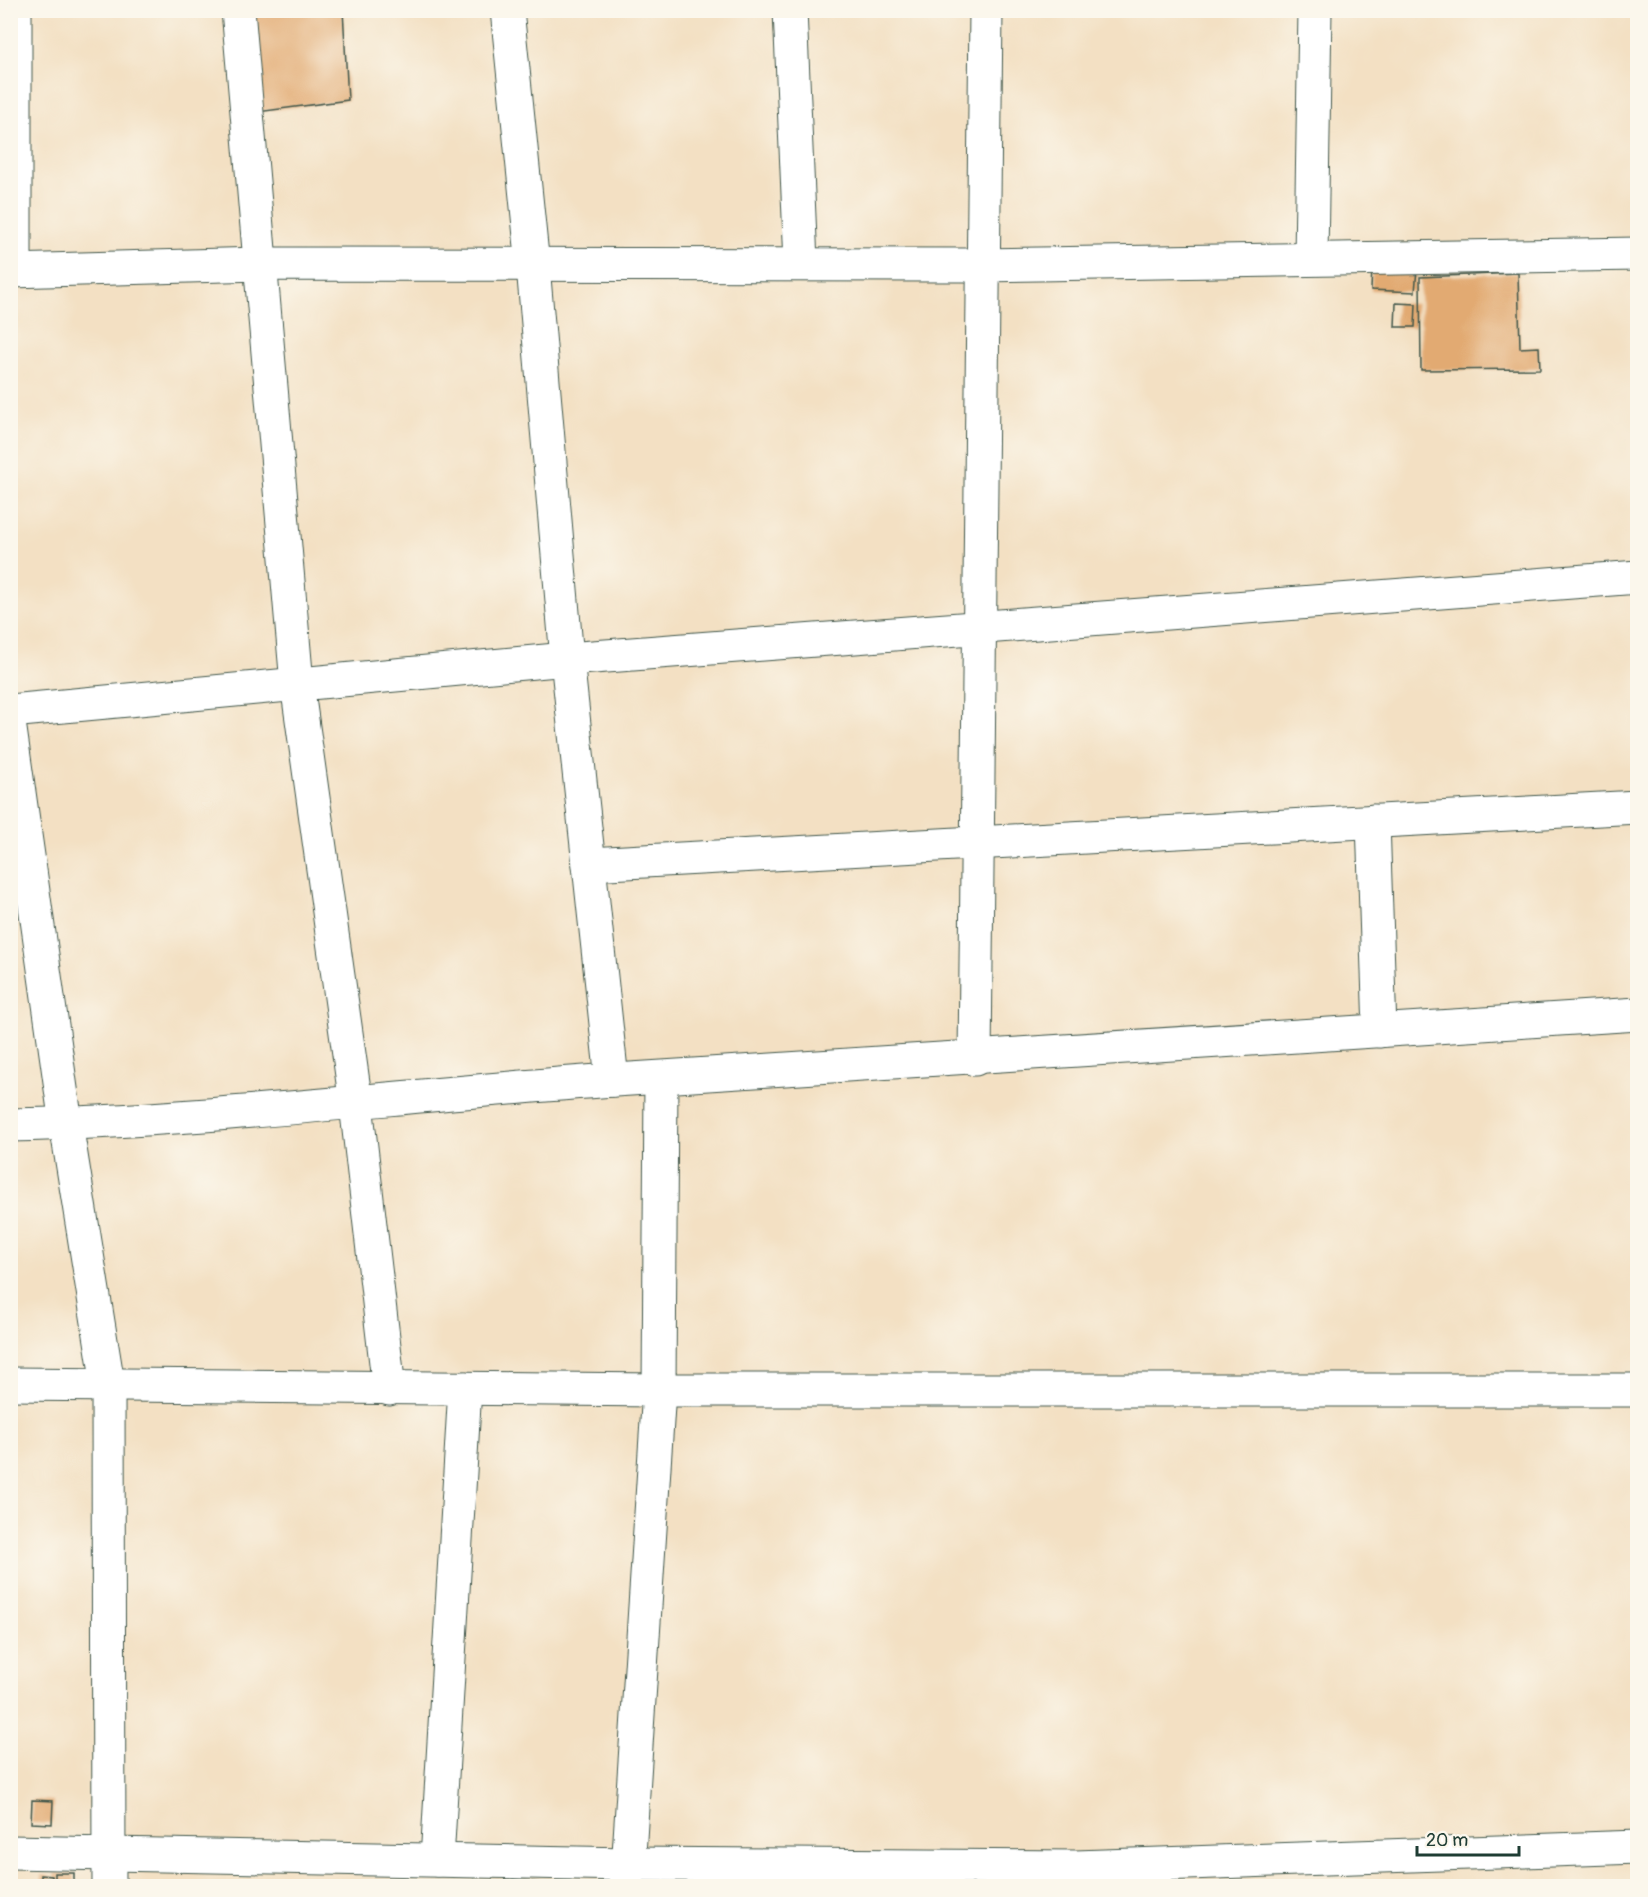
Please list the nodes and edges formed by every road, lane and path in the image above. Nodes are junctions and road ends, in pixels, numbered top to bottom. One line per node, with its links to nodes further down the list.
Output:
1 (15, 10): 13 (street)
2 (238, 10): 10 (street)
3 (507, 10): 12 (street)
4 (790, 10): 9 (street)
5 (986, 10): 11 (street)
6 (1316, 10): 8 (street)
7 (1638, 254): 8 (street)
8 (1311, 257): 11 (street)
9 (801, 263): 11 (street); 12 (street)
10 (260, 264): 12 (street); 13 (street); 17 (street)
11 (982, 265): 15 (street)
12 (533, 266): 16 (street)
13 (13, 271)
14 (1638, 577): 15 (street)
15 (981, 626): 16 (street); 22 (street)
16 (567, 659): 17 (street); 23 (street)
17 (297, 684): 18 (street); 29 (street)
18 (10, 711)
19 (10, 729): 30 (street)
20 (1638, 807): 21 (street)
21 (1373, 821): 22 (street); 25 (street)
22 (975, 842): 23 (street); 26 (street)
23 (589, 864): 28 (street)
24 (1638, 1014): 25 (street)
25 (1380, 1031): 26 (street)
26 (975, 1059): 27 (street)
27 (661, 1078): 28 (street); 36 (street)
28 (612, 1080): 29 (street)
29 (356, 1104): 30 (street); 35 (street)
30 (66, 1124): 31 (street); 33 (street)
31 (10, 1125)
32 (10, 1384): 33 (street)
33 (108, 1384): 35 (street); 40 (street)
34 (465, 1388): 35 (street); 36 (street); 41 (street)
35 (389, 1389)
36 (659, 1390): 37 (street); 42 (street)
37 (1638, 1390)
38 (1638, 1847): 43 (street)
39 (10, 1852): 40 (street)
40 (109, 1854): 41 (street); 44 (street)
41 (437, 1860): 42 (street)
42 (627, 1875): 43 (street)
43 (1076, 1877)
44 (109, 1887)

